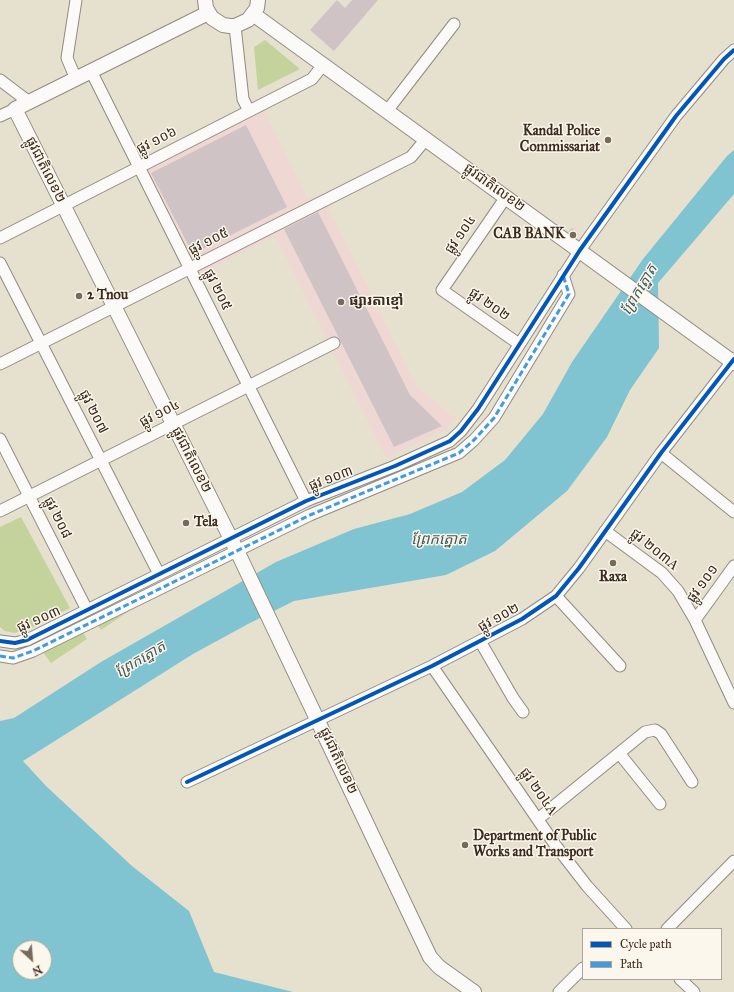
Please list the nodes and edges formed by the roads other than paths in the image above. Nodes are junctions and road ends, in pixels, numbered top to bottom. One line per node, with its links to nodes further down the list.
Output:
1 (76, 0): 10 (street)
2 (258, 0): 4 (main road)
3 (206, 6): 6 (main road); 9 (main road)
4 (253, 14): 6 (main road); 8 (main road, ផ្លូវជាតិលេខ២)
5 (454, 24): 15 (street)
6 (235, 26): 14 (street)
7 (734, 50): 22 (street, ផ្លូវ ១០៣)
8 (323, 64): 14 (street, ផ្លូវ ១០៦); 15 (main road, ផ្លូវជាតិលេខ២)
9 (91, 71): 10 (main road); 18 (street, ផ្លូវ ២០៥)
10 (76, 79): 12 (main road)
11 (0, 80): 12 (street)
12 (29, 102): 13 (main road)
13 (15, 109): 16 (street); 20 (main road, ផ្លូវជាតិលេខ២)
14 (249, 111): 18 (street, ផ្លូវ ១០៦)
15 (387, 111): 17 (main road, ផ្លូវជាតិលេខ២)
16 (0, 116)
17 (426, 139): 19 (main road, ផ្លូវជាតិលេខ២); 24 (street, ផ្លូវ ១០៥)
18 (139, 167): 20 (street, ផ្លូវ ១០៦); 24 (street, ផ្លូវ ២០៥)
19 (506, 197): 22 (main road, ផ្លូវជាតិលេខ២); 26 (street, ផ្លូវ ១០៤)
20 (63, 206): 21 (street, ផ្លូវ ១០៦); 27 (main road, ផ្លូវជាតិលេខ២)
21 (0, 238)
22 (580, 250): 25 (street, ផ្លូវ ១០៣); 31 (main road, ផ្លូវជាតិលេខ២)
23 (0, 263): 28 (street, ផ្លូវ ២០៧)
24 (190, 268): 27 (street, ផ្លូវ ១០៥); 33 (street, ផ្លូវ ២០៥)
25 (563, 275): 30 (street, ផ្លូវ ១០៣); 43 (street)
26 (442, 290): 30 (street, ផ្លូវ ២០២)
27 (114, 306): 28 (street, ផ្លូវ ១០៥); 34 (main road, ផ្លូវជាតិលេខ២)
28 (41, 343): 32 (street, ផ្លូវ ១០៥); 37 (street, ផ្លូវ ២០៧)
29 (334, 343): 33 (street, ផ្លូវ ១០៤)
30 (519, 344): 39 (street, ផ្លូវ ១០៣)
31 (733, 361): 36 (street, ផ្លូវ ១០២)
32 (0, 364)
33 (248, 386): 34 (street, ផ្លូវ ១០៤); 39 (street, ផ្លូវ ២០៥)
34 (173, 424): 37 (street, ផ្លូវ ១០៤); 43 (main road, ផ្លូវជាតិលេខ២)
35 (0, 439): 38 (street, ផ្លូវ ២០៨)
36 (661, 453): 41 (street); 42 (street, ផ្លូវ ១០២)
37 (101, 460): 38 (street, ផ្លូវ ១០៤); 45 (street, ផ្លូវ ២០៧)
38 (29, 497): 40 (street, ផ្លូវ ១០៤); 47 (street, ផ្លូវ ២០៨)
39 (306, 501): 43 (street, ផ្លូវ ១០៣)
40 (0, 511)
41 (734, 512)
42 (605, 531): 46 (street, ផ្លូវ ១០២); 48 (street, ផ្លូវ ២០៣A)
43 (235, 548): 45 (street, ផ្លូវ ១០៣); 51 (street); 56 (main road, ផ្លូវជាតិលេខ២)
44 (734, 566): 48 (street, ផ្លូវ ១០១)
45 (159, 574): 47 (street, ផ្លូវ ១០៣)
46 (556, 596): 50 (street, ផ្លូវ ១០២); 53 (street)
47 (87, 610): 49 (street, ផ្លូវ ១០៣)
48 (695, 620): 54 (street, ផ្លូវ ២០៣A)
49 (0, 641)
50 (480, 641): 52 (street, ផ្លូវ ១០២); 55 (street)
51 (0, 656)
52 (432, 666): 56 (street, ផ្លូវ ១០២); 61 (street, ផ្លូវ ២០៤A)
53 (620, 666)
54 (734, 703)
55 (523, 712)
56 (319, 720): 58 (street, ផ្លូវ ១០២); 67 (main road, ផ្លូវជាតិលេខ២)
57 (619, 753): 59 (street); 60 (street); 61 (street)
58 (187, 782)
59 (692, 782)
60 (660, 804)
61 (538, 819): 63 (street, ផ្លូវ ២០៤A)
62 (734, 861): 64 (street)
63 (623, 928)
64 (668, 928)
65 (582, 969): 68 (street)
66 (681, 980): 69 (street)
67 (474, 992)
68 (559, 992)
69 (694, 992)

